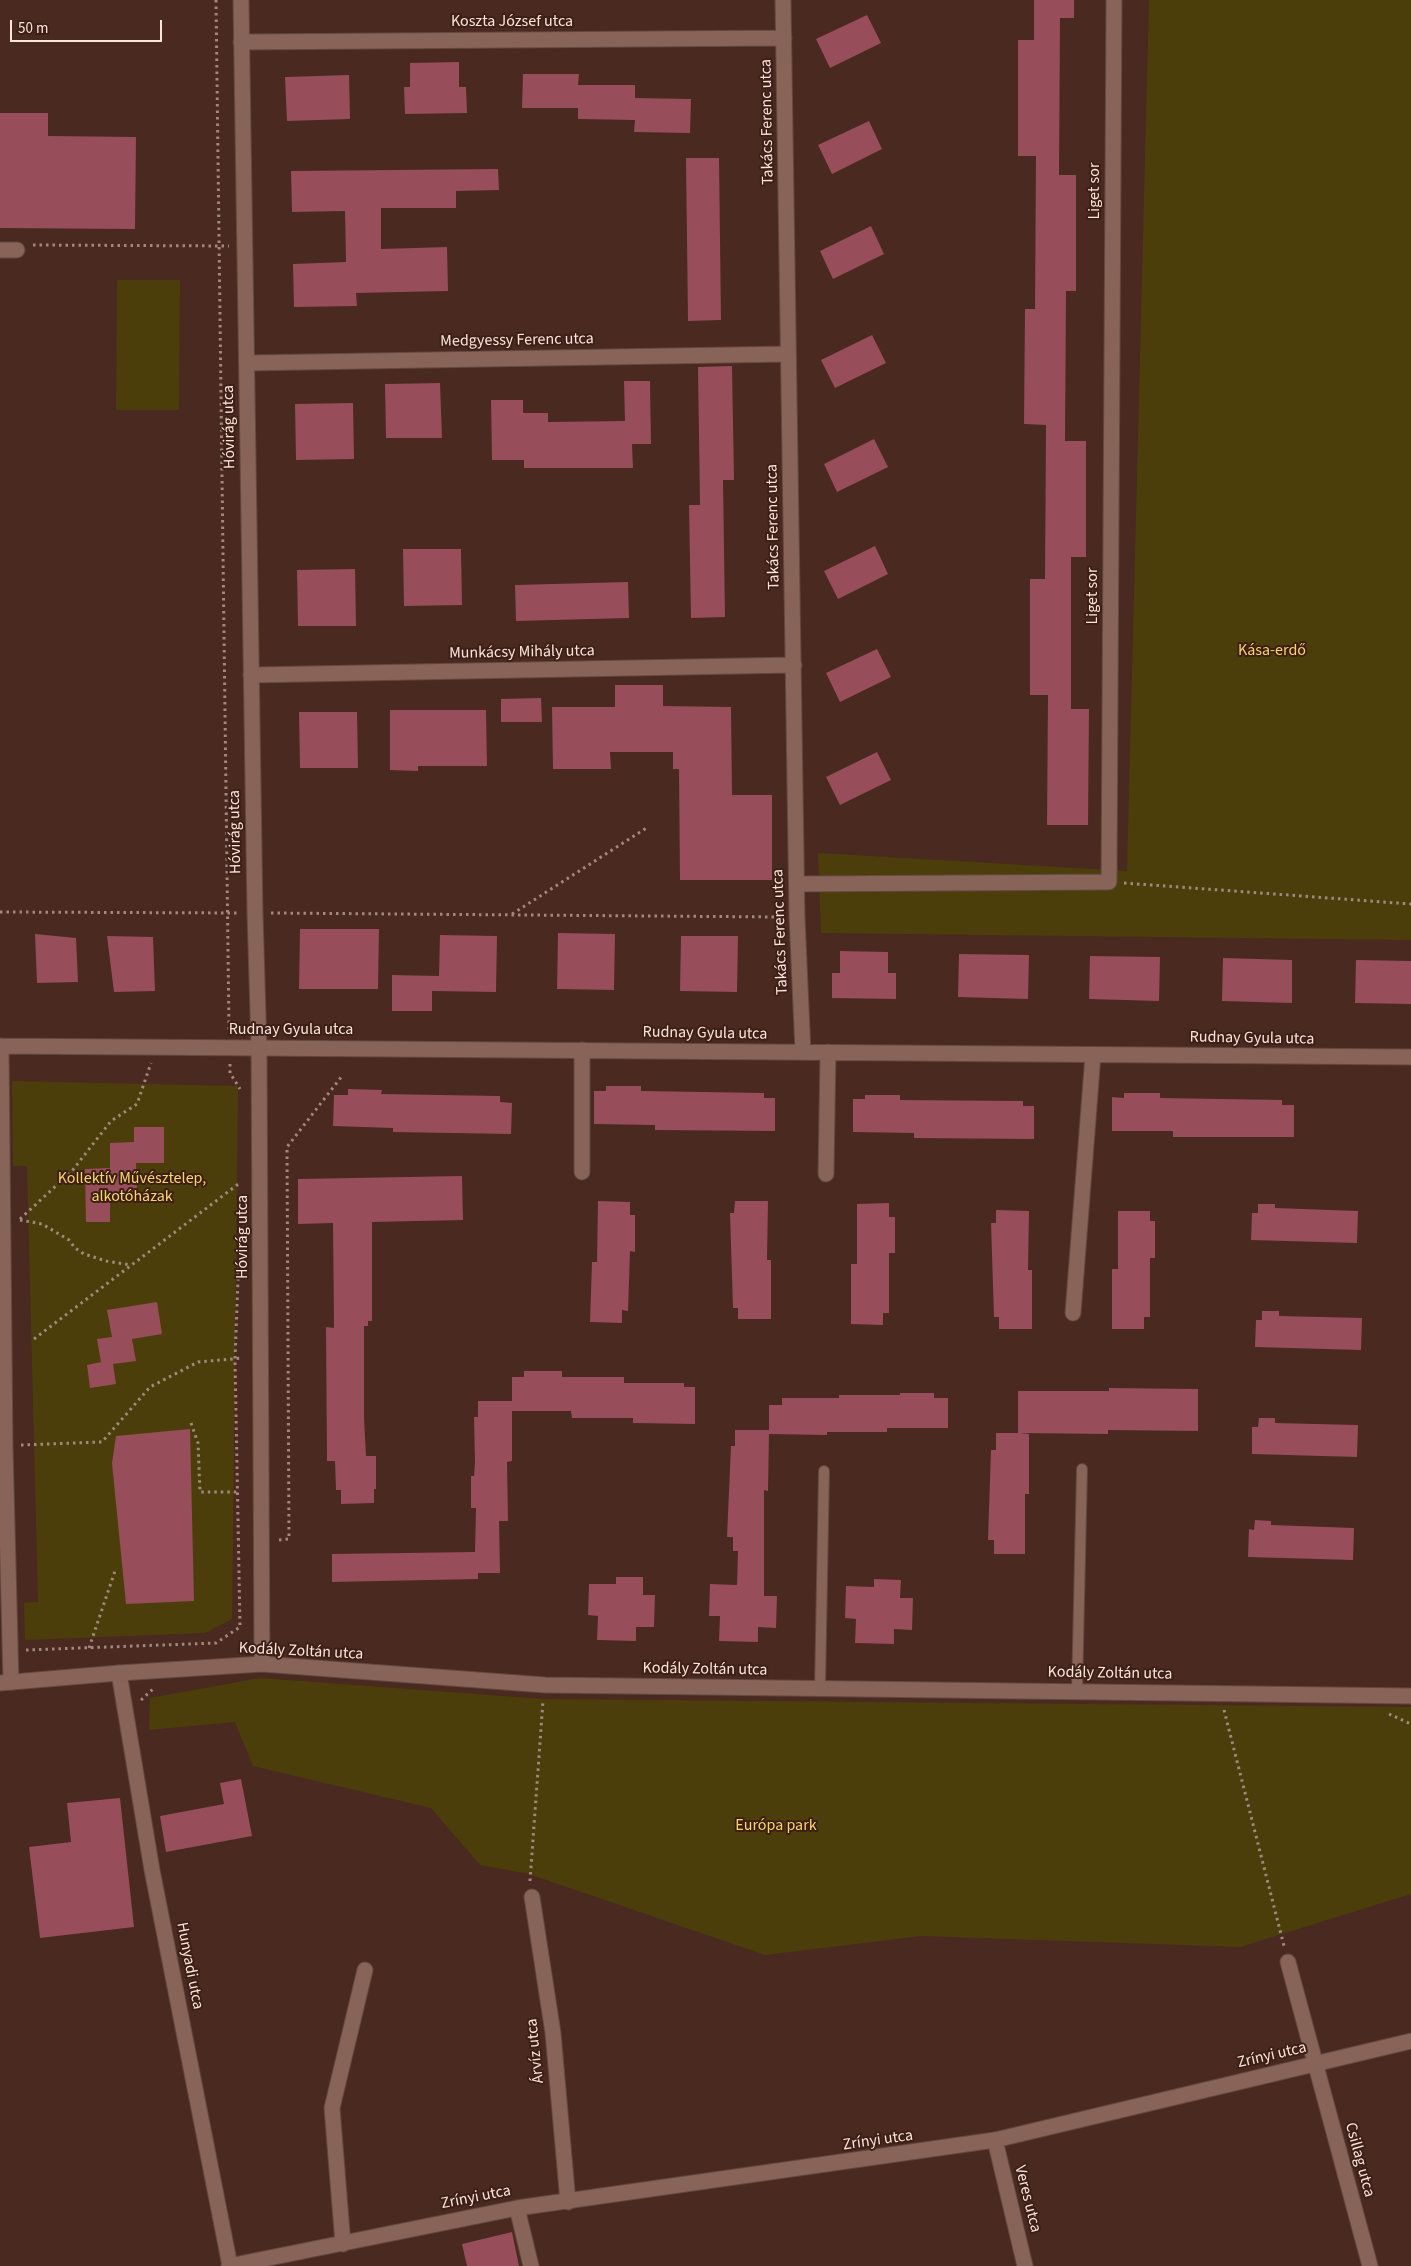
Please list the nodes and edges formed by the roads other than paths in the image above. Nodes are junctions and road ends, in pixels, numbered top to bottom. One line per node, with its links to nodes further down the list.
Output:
1 (241, 0): 5 (street, Hóvirág utca)
2 (783, 0): 4 (street, Takács Ferenc utca)
3 (1114, 0): 12 (street, Liget sor)
4 (784, 38): 5 (street, Koszta József utca); 8 (street, Takács Ferenc utca)
5 (241, 42): 9 (street, Hóvirág utca)
6 (0, 250): 7 (street)
7 (17, 250)
8 (788, 354): 9 (street, Medgyessy Ferenc utca); 10 (street, Takács Ferenc utca)
9 (247, 363): 11 (street, Hóvirág utca)
10 (794, 665): 11 (street, Munkácsy Mihály utca); 12 (street, Takács Ferenc utca)
11 (251, 675): 14 (street, Hóvirág utca)
12 (797, 884): 16 (street, Takács Ferenc utca)
13 (0, 1046): 14 (street, Rudnay Gyula utca); 27 (street)
14 (259, 1048): 15 (street, Rudnay Gyula utca); 25 (street, Hóvirág utca)
15 (582, 1050): 16 (street, Rudnay Gyula utca); 20 (street)
16 (803, 1052): 17 (street, Rudnay Gyula utca)
17 (828, 1052): 18 (street, Rudnay Gyula utca); 21 (street)
18 (1093, 1055): 19 (street, Rudnay Gyula utca); 22 (street)
19 (1411, 1057)
20 (582, 1172)
21 (826, 1174)
22 (1073, 1313)
23 (1082, 1469): 29 (lane)
24 (824, 1471): 28 (lane)
25 (262, 1664): 26 (street, Kodály Zoltán utca); 28 (street, Kodály Zoltán utca)
26 (118, 1673): 27 (street, Kodály Zoltán utca); 40 (street, Hunyadi utca)
27 (5, 1682)
28 (820, 1689): 29 (street, Kodály Zoltán utca)
29 (1078, 1692): 30 (street, Kodály Zoltán utca)
30 (1411, 1696)
31 (532, 1897): 37 (street, Árvíz utca)
32 (1288, 1962): 35 (street, Csillag utca)
33 (364, 1970): 39 (street)
34 (1411, 2041): 35 (street, Zrínyi utca)
35 (1314, 2064): 36 (street, Zrínyi utca); 43 (street, Csillag utca)
36 (995, 2140): 37 (street, Zrínyi utca); 42 (street, Veres utca)
37 (568, 2202): 38 (street, Zrínyi utca)
38 (517, 2208): 39 (street, Zrínyi utca); 41 (street)
39 (343, 2244): 40 (street, Zrínyi utca)
40 (230, 2266)
41 (531, 2266)
42 (1025, 2266)
43 (1370, 2266)

